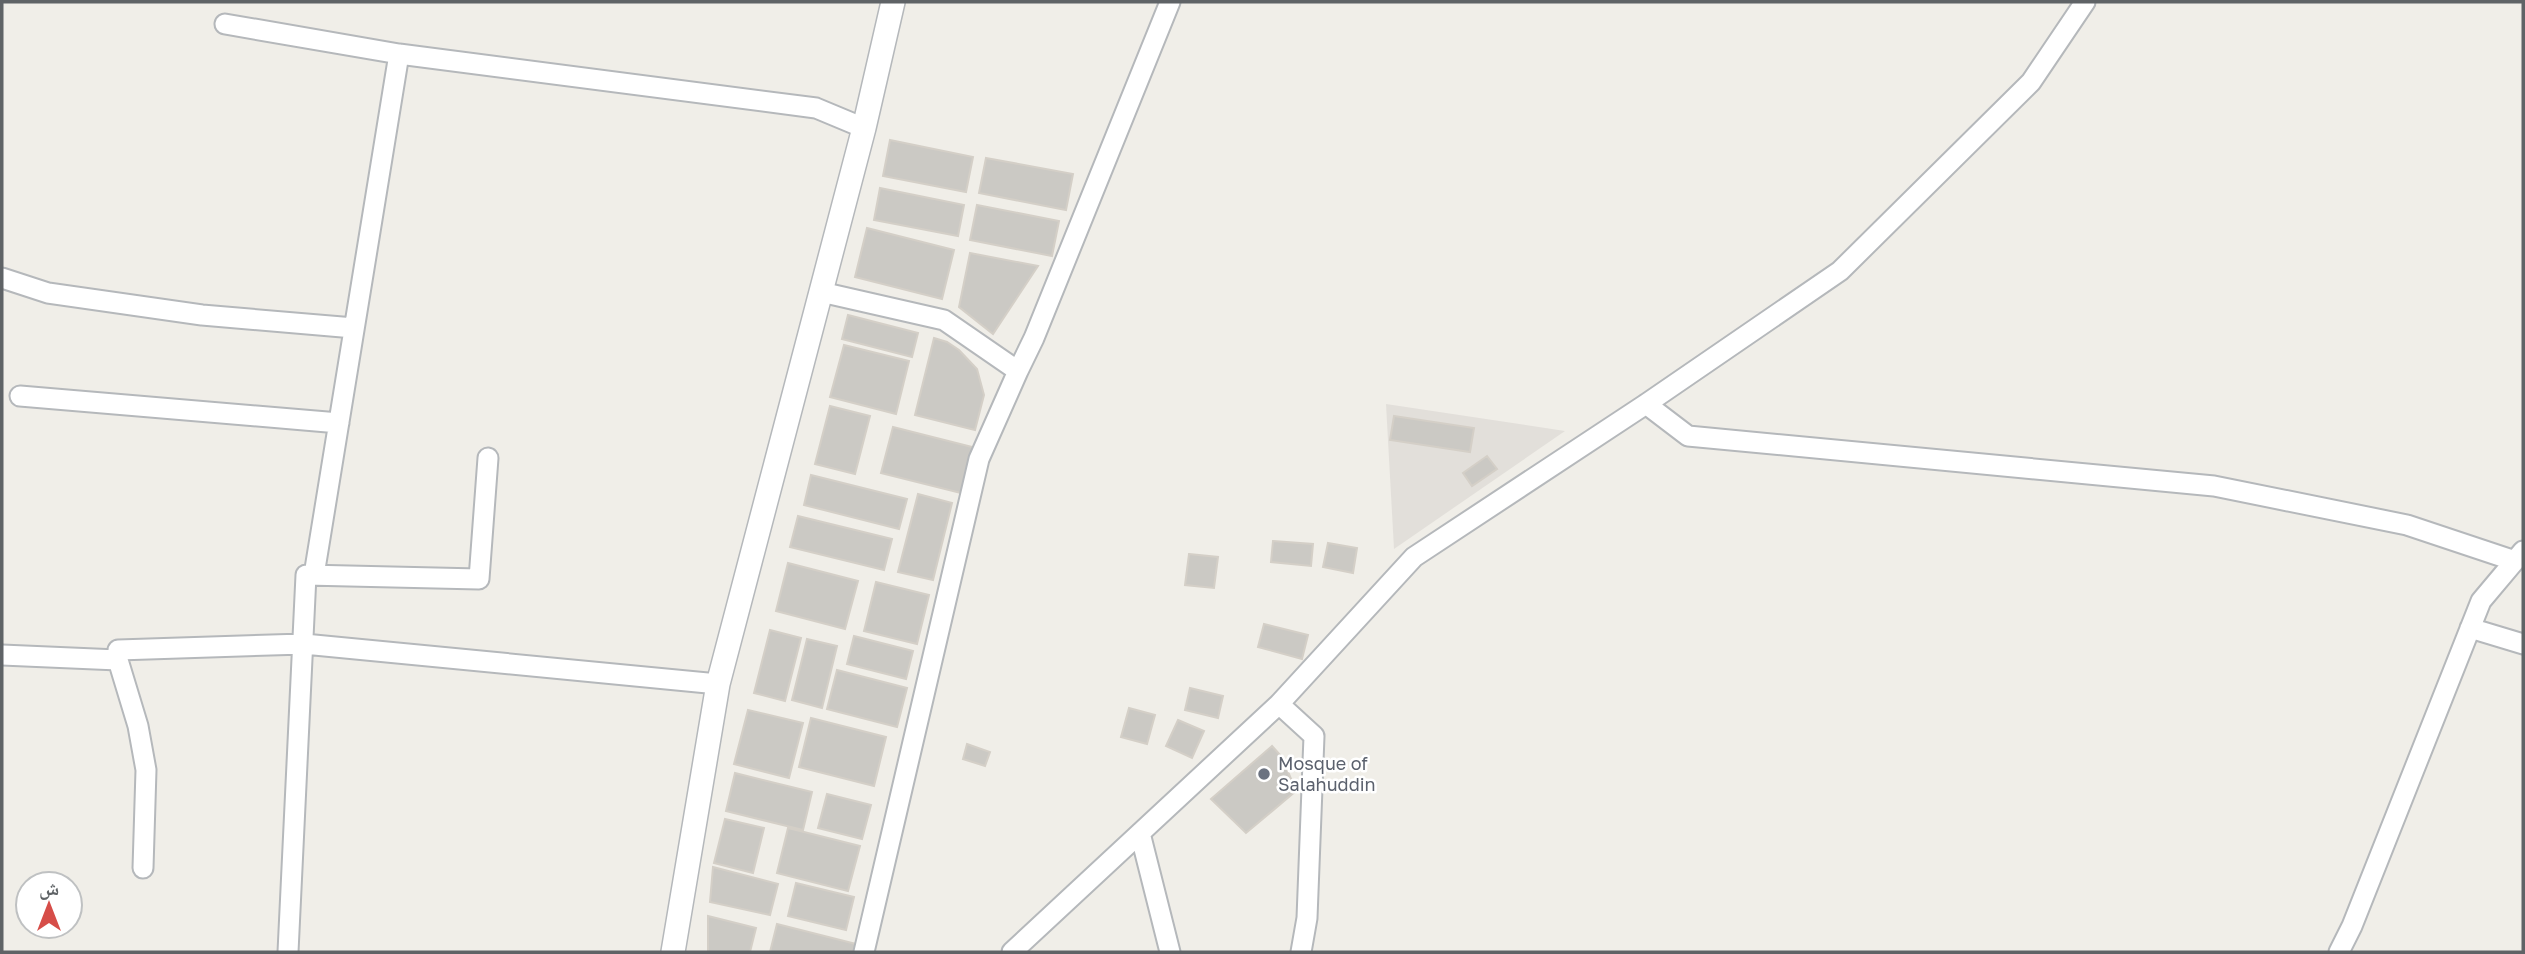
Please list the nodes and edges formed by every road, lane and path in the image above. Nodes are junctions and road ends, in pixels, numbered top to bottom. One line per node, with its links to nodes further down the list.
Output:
1 (892, 2): 6 (street)
2 (1170, 2): 10 (street)
3 (2085, 2): 12 (street)
4 (225, 24): 5 (street)
5 (399, 54): 6 (street); 9 (street)
6 (864, 128): 8 (street)
7 (2, 278): 9 (street)
8 (821, 292): 10 (street); 22 (street)
9 (355, 328): 13 (street)
10 (1017, 371): 28 (street)
11 (20, 396): 13 (street)
12 (1646, 404): 15 (street); 23 (street)
13 (339, 423): 16 (street)
14 (488, 458): 16 (street)
15 (2519, 556): 17 (street)
16 (314, 575): 18 (street)
17 (2470, 628): 19 (street); 32 (street)
18 (304, 644): 21 (street); 22 (street); 26 (street)
19 (2523, 645)
20 (2, 655): 21 (street)
21 (118, 660): 25 (street)
22 (718, 684): 27 (street)
23 (1279, 704): 24 (street); 31 (street)
24 (1140, 834): 29 (street); 30 (street)
25 (143, 868)
26 (288, 952)
27 (673, 952)
28 (864, 952)
29 (1012, 952)
30 (1170, 952)
31 (1301, 952)
32 (2339, 952)

